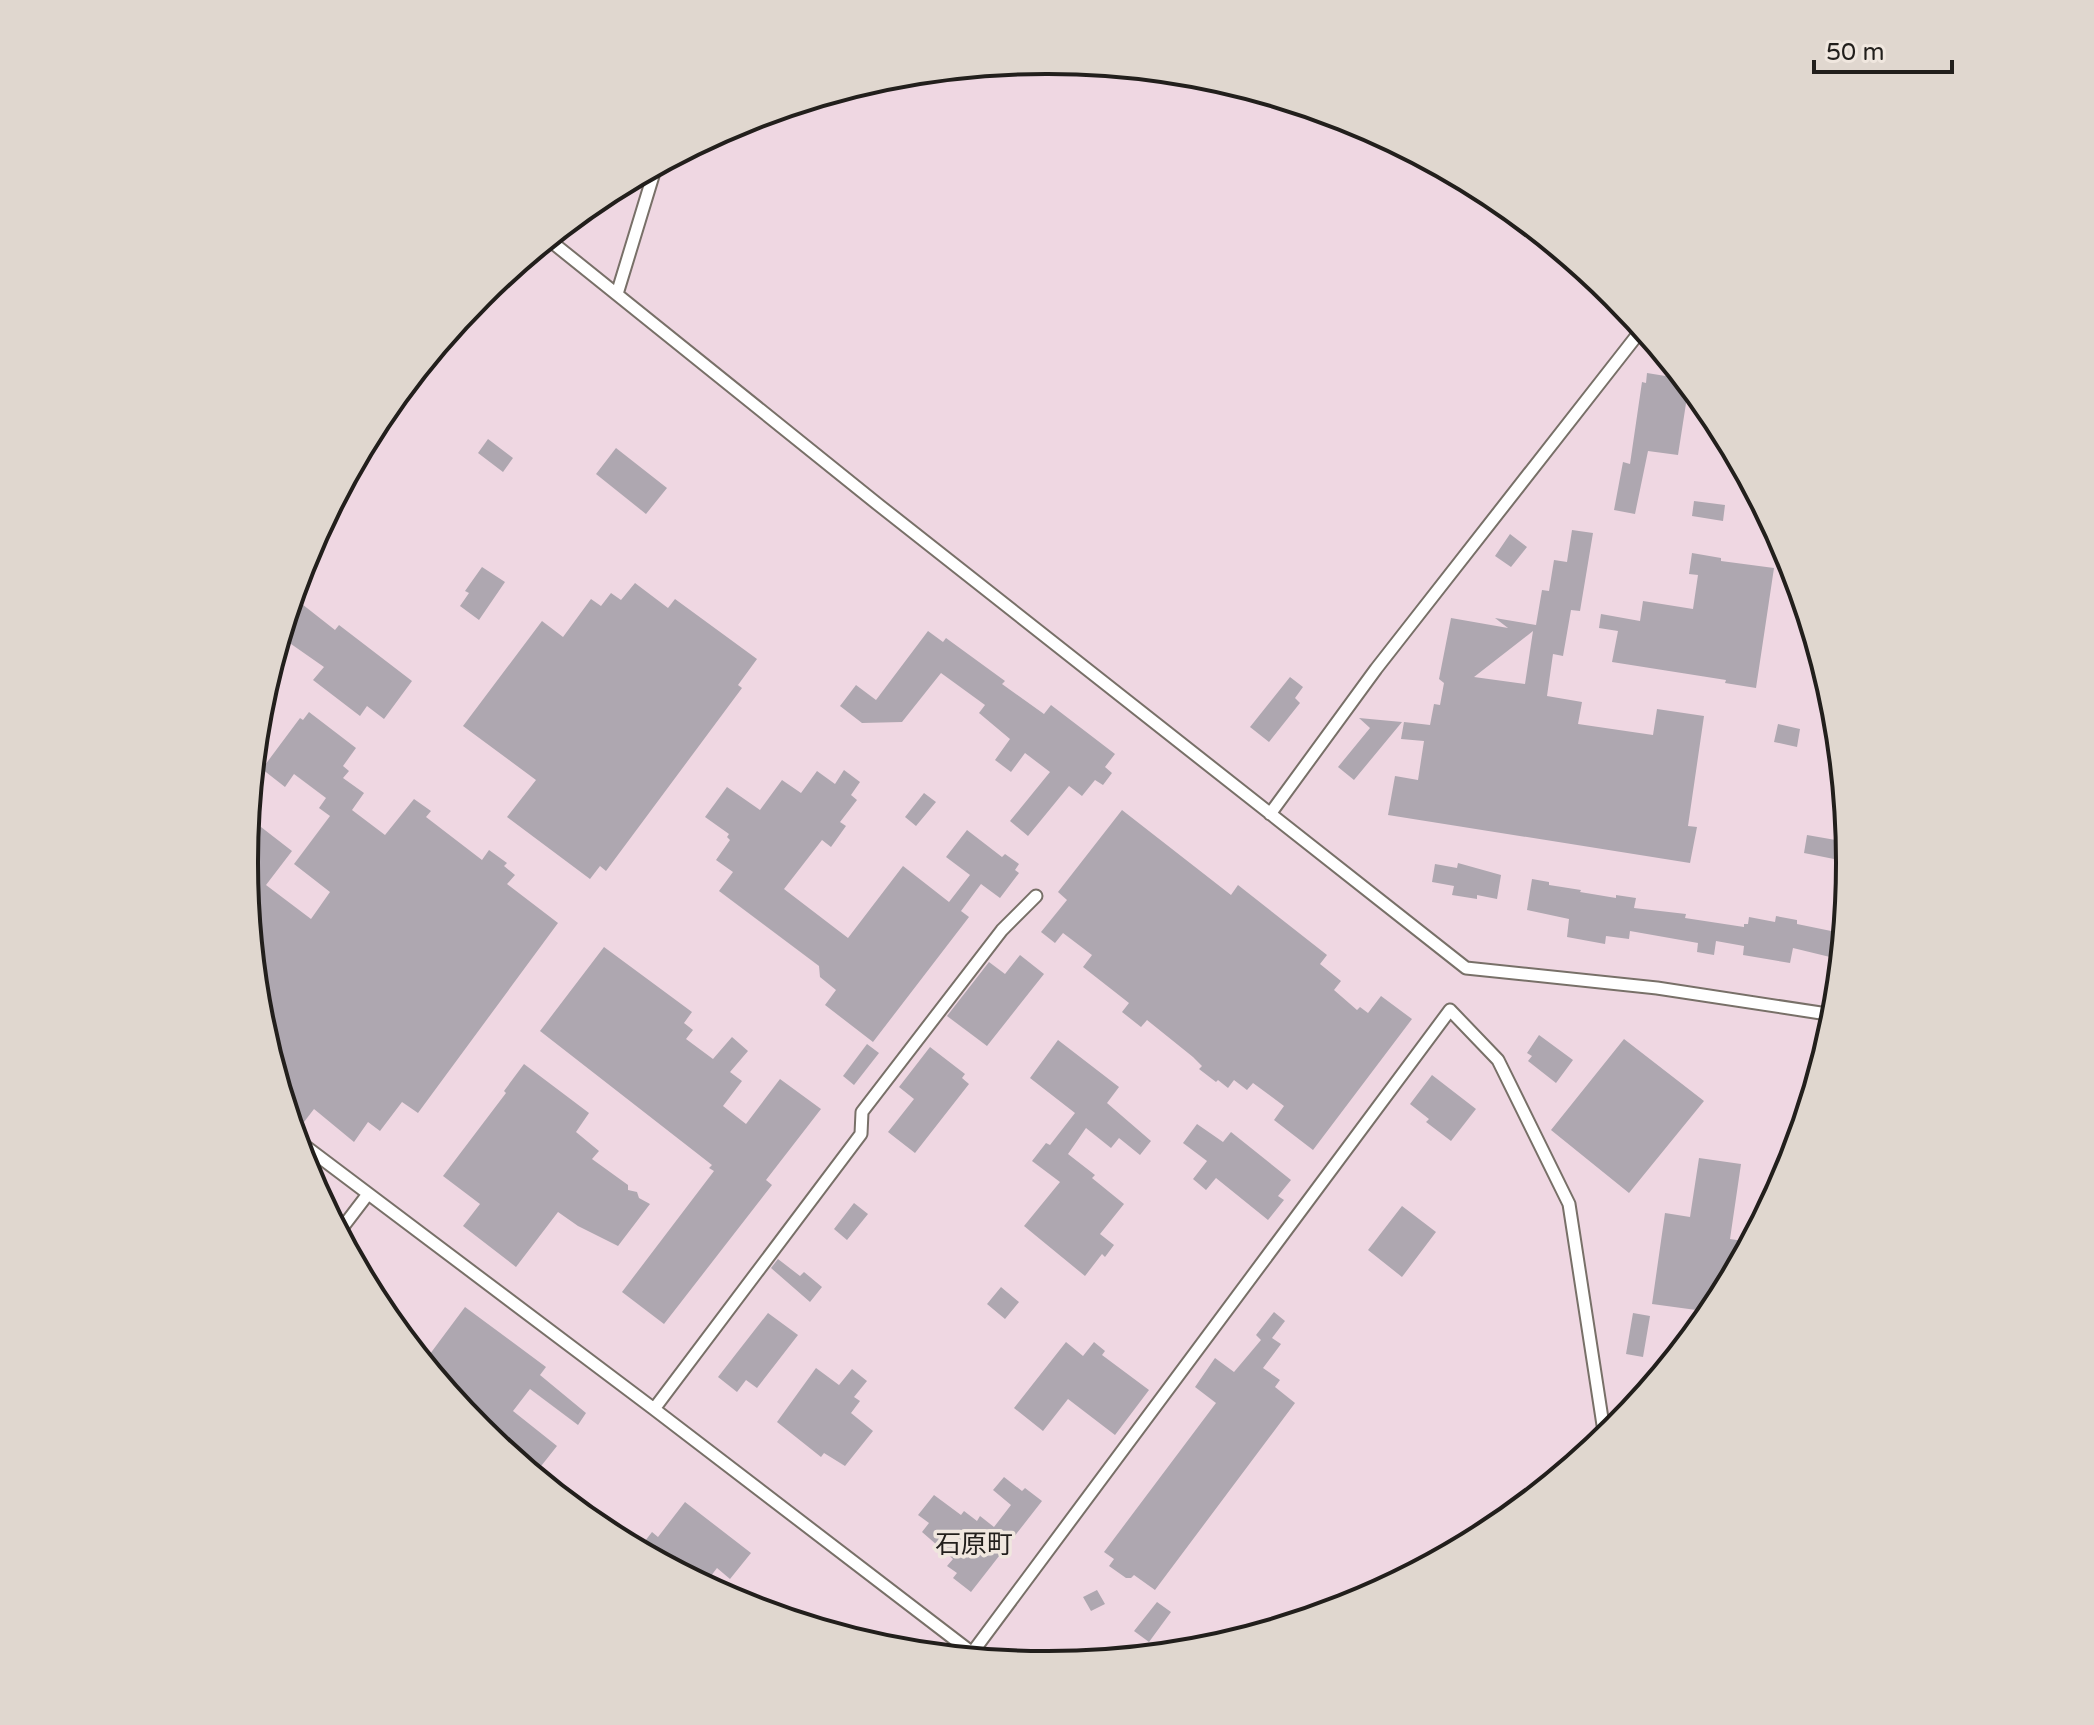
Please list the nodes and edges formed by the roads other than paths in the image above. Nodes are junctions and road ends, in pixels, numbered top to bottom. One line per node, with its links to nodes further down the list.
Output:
1 (651, 181): 3 (lane)
2 (556, 246): 3 (lane)
3 (617, 294): 5 (lane)
4 (1635, 338): 5 (lane)
5 (1270, 814): 7 (lane)
6 (1036, 896): 11 (lane)
7 (1821, 1013)
8 (315, 1154): 9 (lane)
9 (368, 1194): 10 (lane); 11 (lane)
10 (346, 1223)
11 (654, 1409): 13 (lane)
12 (1603, 1422): 14 (lane)
13 (959, 1646)
14 (979, 1647)

